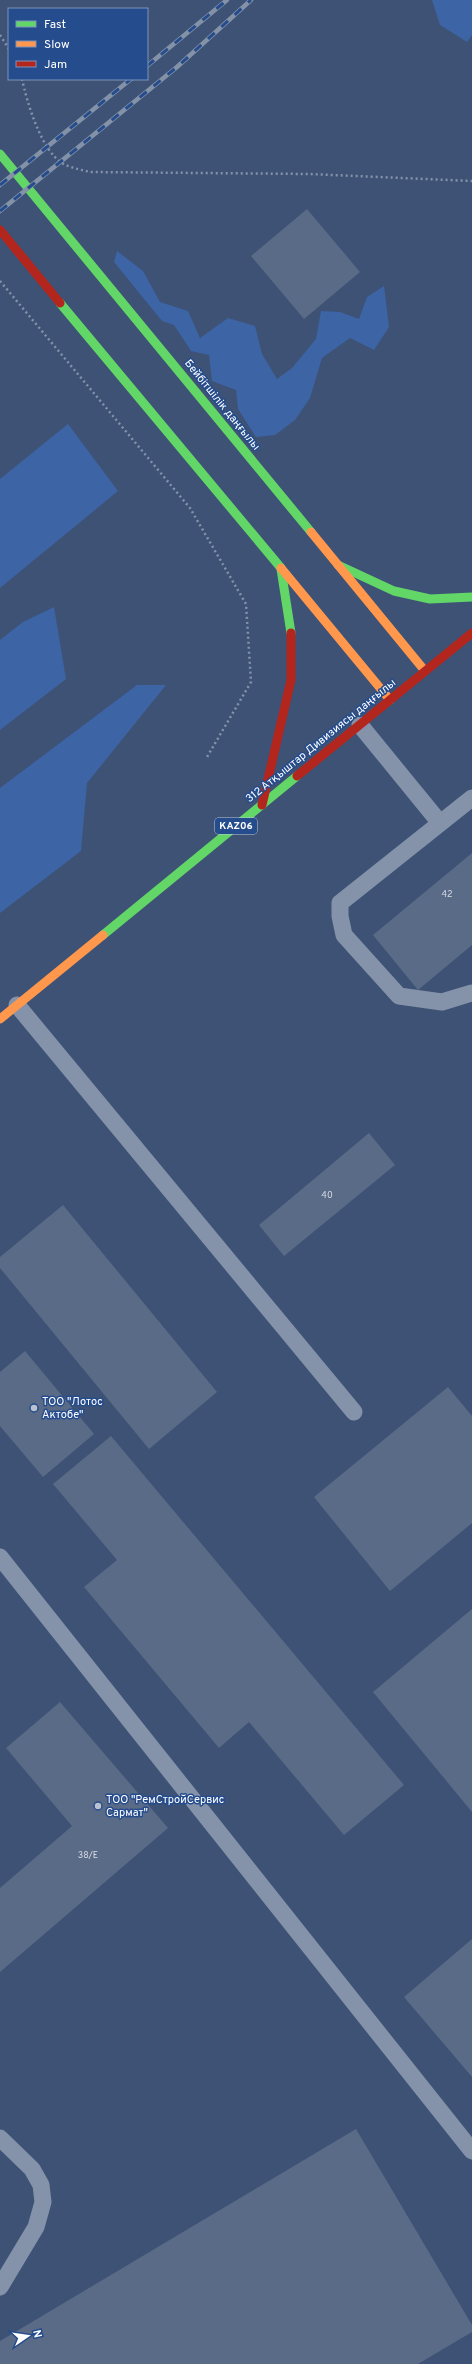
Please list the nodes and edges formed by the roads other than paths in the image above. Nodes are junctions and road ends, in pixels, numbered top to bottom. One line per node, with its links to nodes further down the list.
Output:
1 (0, 154): 3 (main road, Бейбітшілік даңғылы)
2 (0, 230): 4 (main road)
3 (338, 565): 5 (main road); 7 (main road, Бейбітшілік даңғылы)
4 (281, 569): 8 (main road); 11 (main road)
5 (472, 597)
6 (472, 633): 7 (main road, 312 Атқыштар Дивизиясы даңғылы / KАZ06)
7 (425, 671): 8 (main road, 312 Атқыштар Дивизиясы даңғылы / KАZ06)
8 (390, 700): 9 (main road, 312 Атқыштар Дивизиясы даңғылы / KАZ06)
9 (360, 725): 11 (main road, 312 Атқыштар Дивизиясы даңғылы / KАZ06); 12 (lane)
10 (472, 798): 12 (lane)
11 (262, 805): 14 (main road, 312 Атқыштар Дивизиясы даңғылы / KАZ06)
12 (440, 824): 13 (lane)
13 (472, 993)
14 (18, 1005): 15 (main road, 312 Атқыштар Дивизиясы даңғылы / KАZ06); 16 (lane)
15 (0, 1019)
16 (354, 1412)
17 (0, 1557): 19 (lane)
18 (0, 2138): 20 (lane)
19 (472, 2150)
20 (0, 2286)

